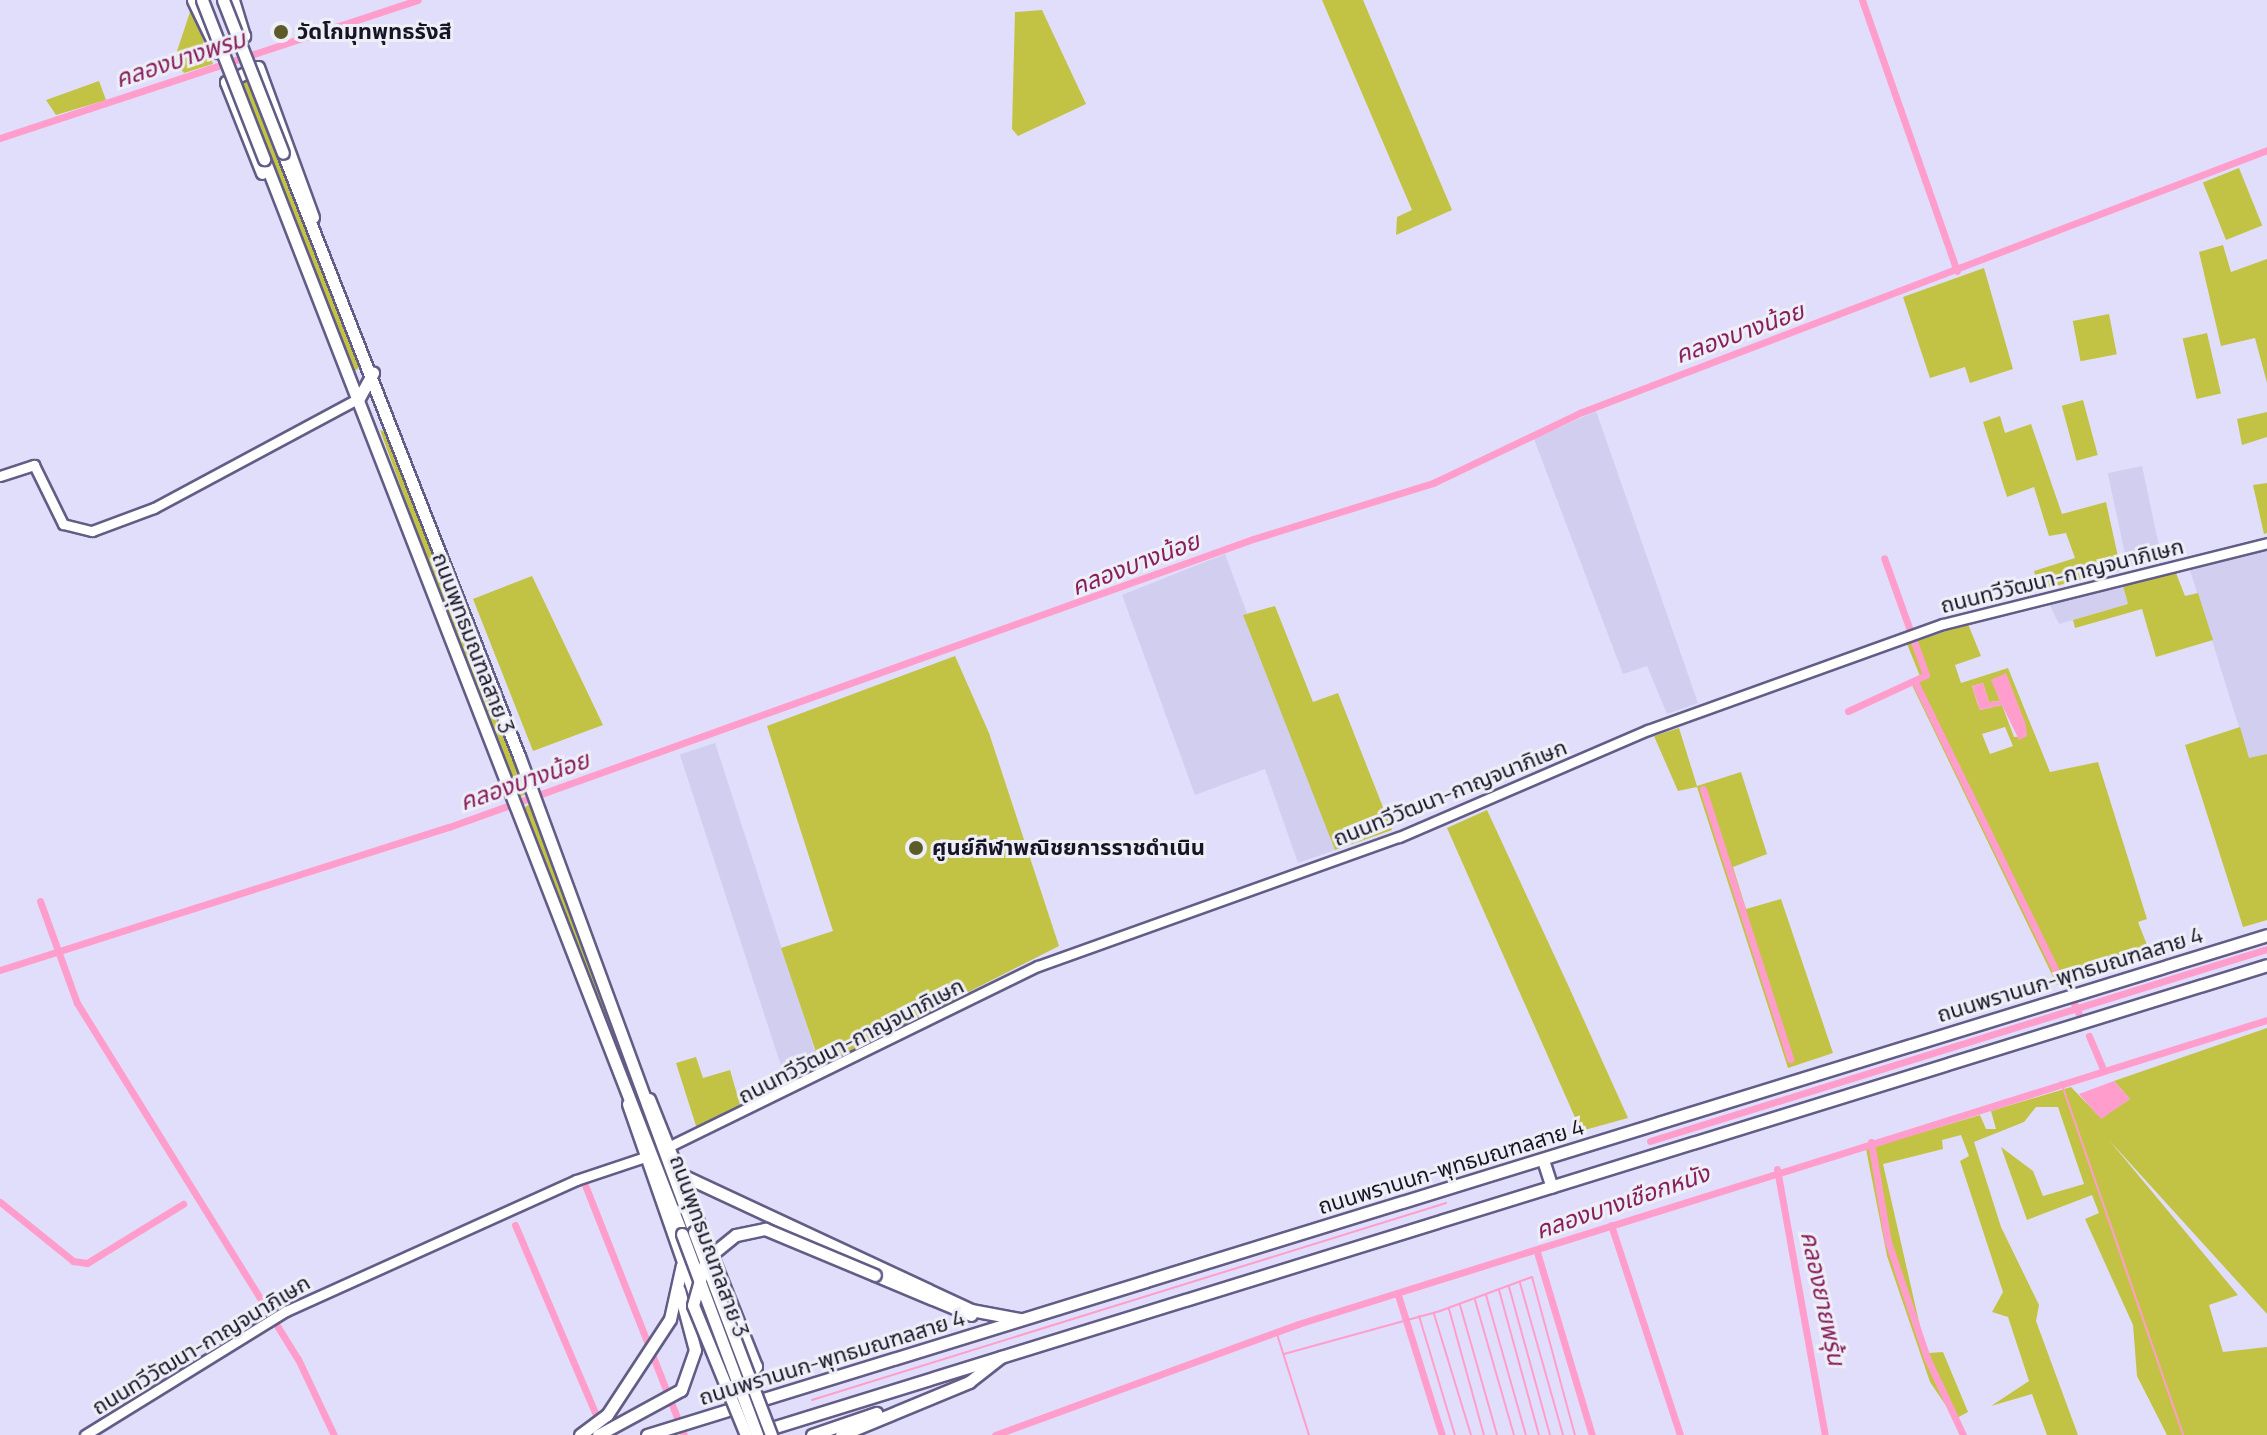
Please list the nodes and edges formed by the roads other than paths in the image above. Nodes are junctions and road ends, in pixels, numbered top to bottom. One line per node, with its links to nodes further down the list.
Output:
1 (193, 0): 4 (main road)
2 (202, 0): 6 (main road, ถนนพุทธมณฑลสาย 3, bridge)
3 (223, 0): 5 (main road, ถนนพุทธมณฑลสาย 3, bridge)
4 (233, 0)
5 (315, 233): 6 (main road); 7 (main road, ถนนพุทธมณฑลสาย 3)
6 (294, 240): 8 (main road, ถนนพุทธมณฑลสาย 3)
7 (371, 369): 8 (main road); 9 (main road, ถนนพุทธมณฑลสาย 3); 10 (main road)
8 (349, 373): 10 (main road, ถนนพุทธมณฑลสาย 3)
9 (378, 386): 11 (main road); 12 (main road, ถนนพุทธมณฑลสาย 3)
10 (359, 398): 11 (main road, ถนนพุทธมณฑลสาย 3); 14 (street)
11 (365, 416): 13 (main road, ถนนพุทธมณฑลสาย 3)
12 (394, 426): 13 (main road); 18 (main road, ถนนพุทธมณฑลสาย 3)
13 (372, 431): 19 (main road, ถนนพุทธมณฑลสาย 3)
14 (0, 476)
15 (2267, 543): 22 (street, ถนนทวีวัฒนา-กาญจนาภิเษก)
16 (2267, 935): 24 (main road, ถนนพรานนก-พุทธมณฑลสาย 4)
17 (2267, 965): 26 (main road)
18 (626, 1044): 19 (main road); 20 (main road, ถนนพุทธมณฑลสาย 3)
19 (608, 1050): 21 (main road, ถนนพุทธมณฑลสาย 3)
20 (646, 1095): 22 (main road); 27 (main road, ถนนพุทธมณฑลสาย 3)
21 (628, 1102): 23 (main road); 27 (main road, ถนนพุทธมณฑลสาย 3)
22 (672, 1145): 25 (main road)
23 (645, 1157): 28 (main road); 35 (street, ถนนทวีวัฒนา-กาญจนาภิเษก)
24 (1543, 1160): 26 (main road); 31 (main road, ถนนพรานนก-พุทธมณฑลสาย 4)
25 (683, 1176): 28 (main road); 30 (main road)
26 (1552, 1187): 32 (main road)
27 (688, 1233): 38 (main road, ถนนพุทธมณฑลสาย 3, bridge); 39 (main road, ถนนพุทธมณฑลสาย 3, bridge)
28 (683, 1262): 29 (main road)
29 (678, 1286): 34 (main road); 34 (main road)
30 (995, 1317): 31 (main road); 37 (main road, bridge)
31 (1028, 1320): 36 (main road, ถนนพรานนก-พุทธมณฑลสาย 4)
32 (1001, 1357): 33 (main road); 37 (main road)
33 (953, 1389): 40 (main road); 41 (main road)
34 (589, 1433)
35 (85, 1435)
36 (647, 1435)
37 (747, 1435)
38 (757, 1435)
39 (771, 1435)
40 (812, 1435)
41 (841, 1435)

